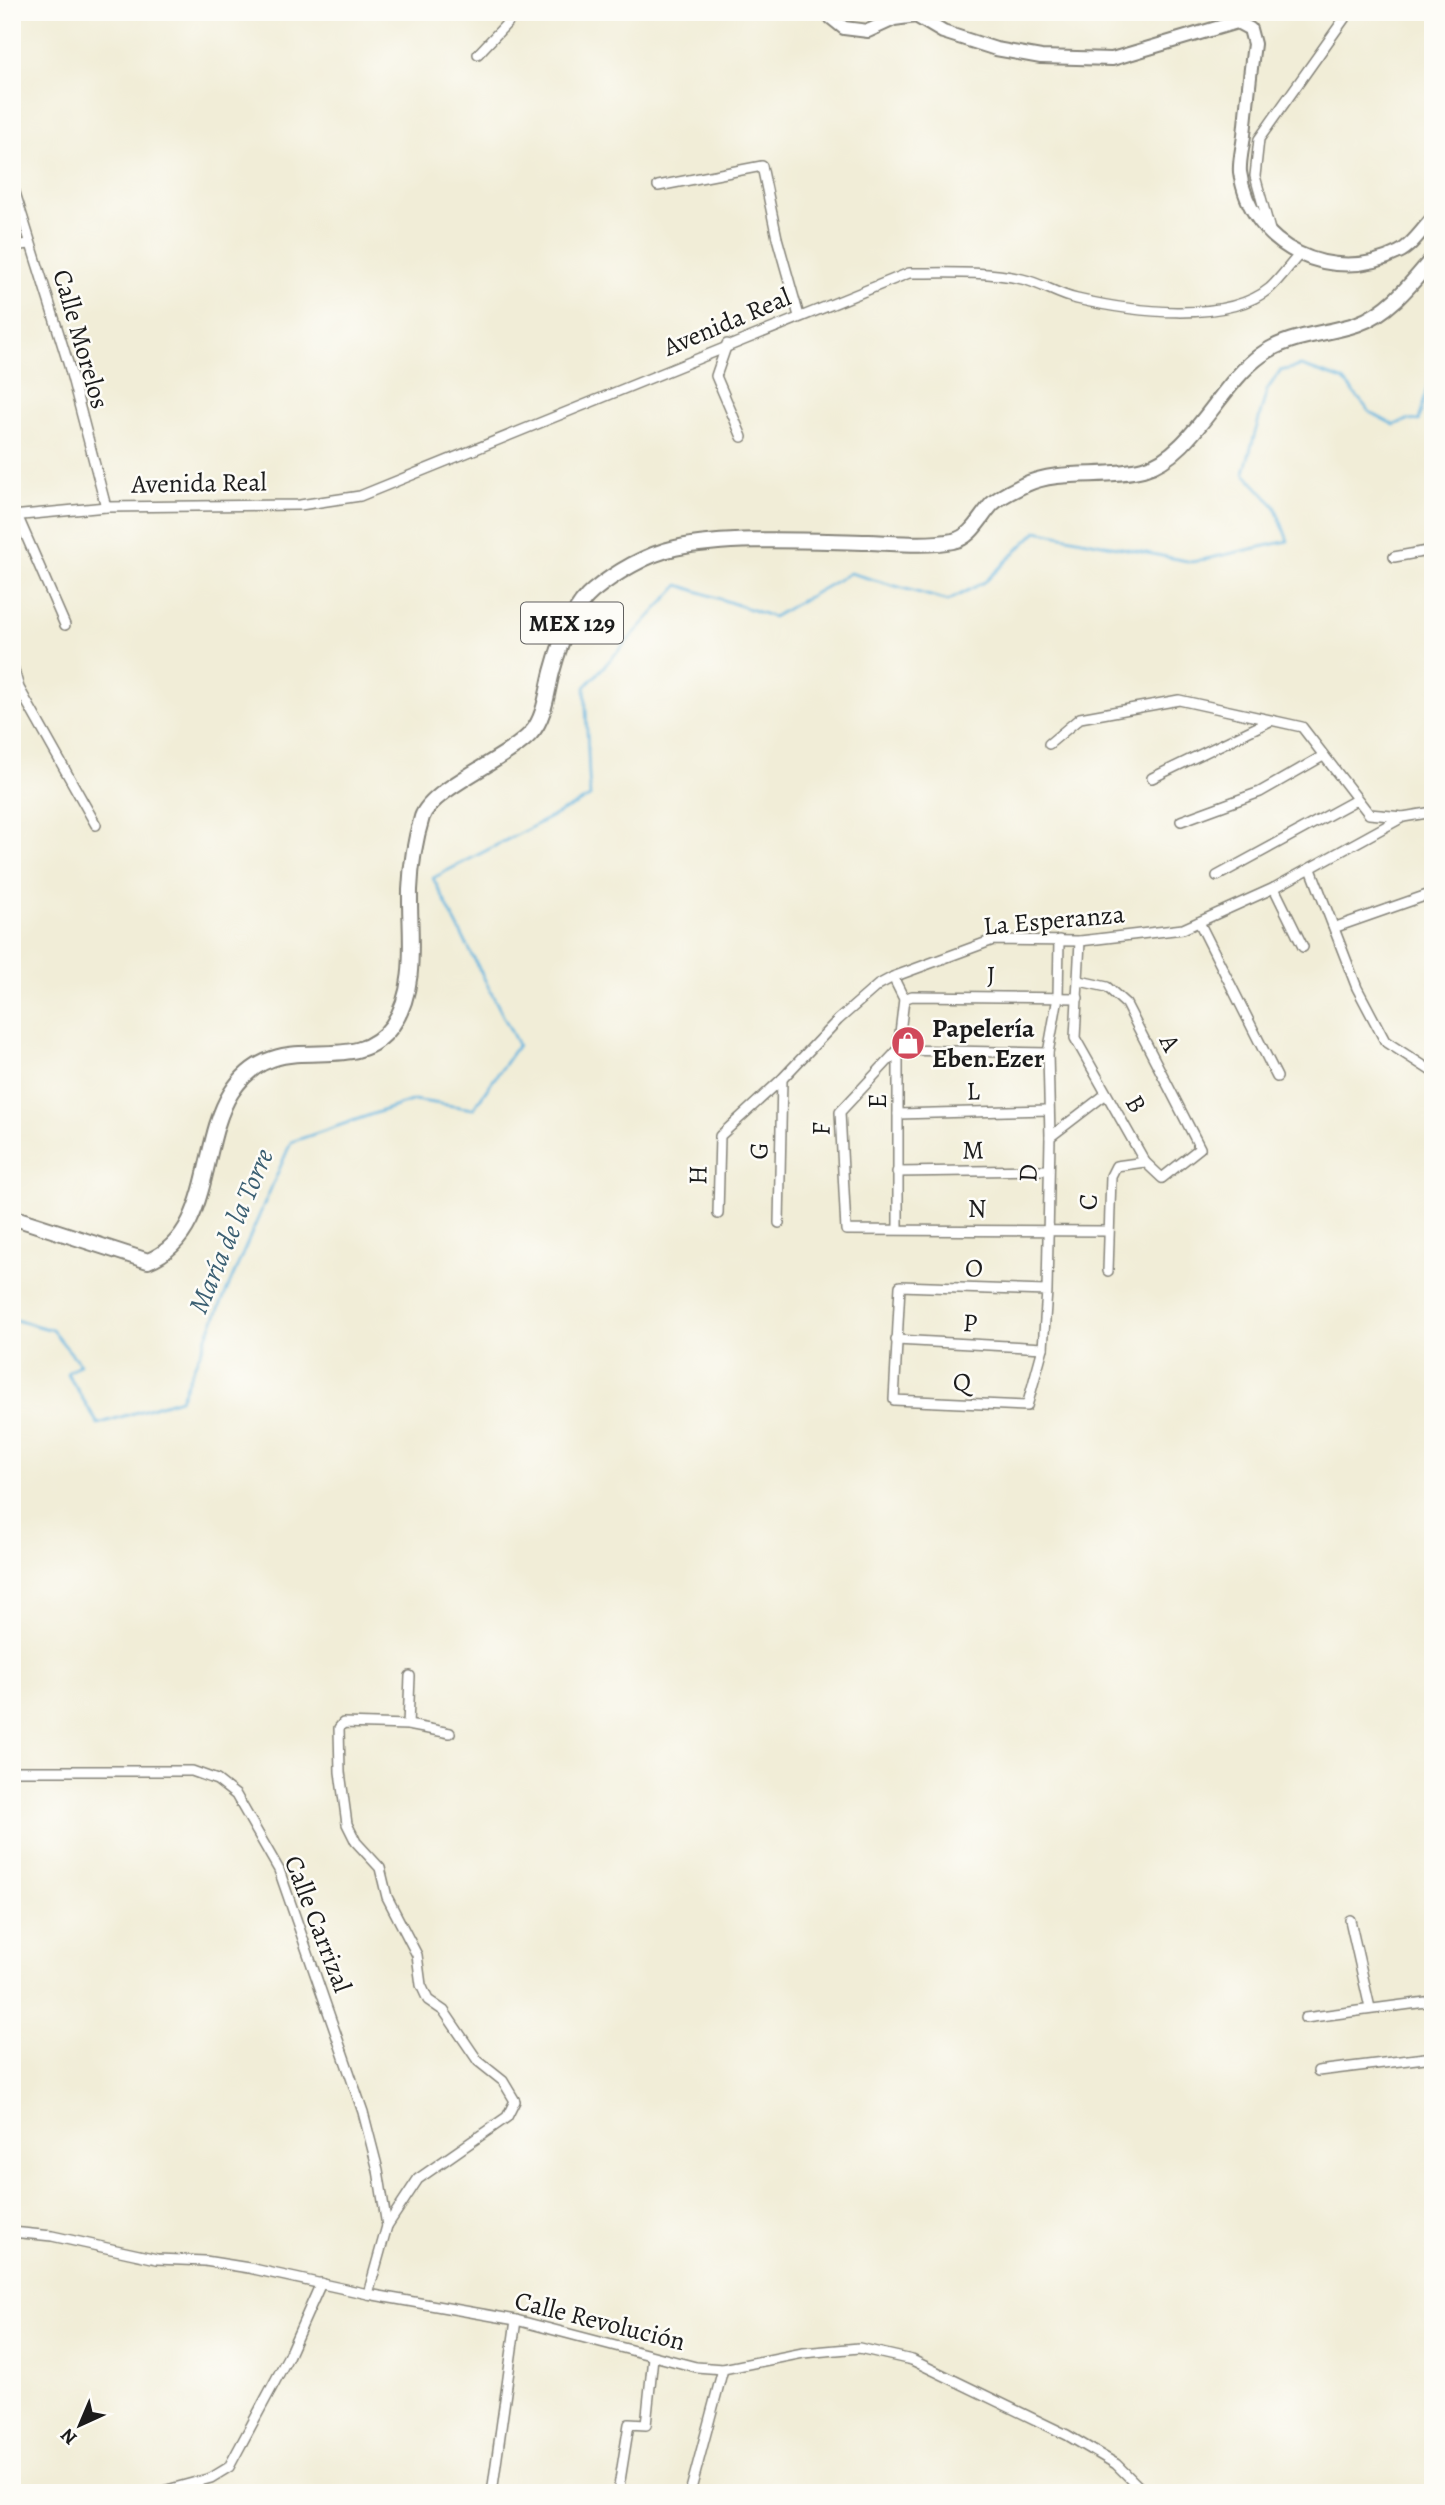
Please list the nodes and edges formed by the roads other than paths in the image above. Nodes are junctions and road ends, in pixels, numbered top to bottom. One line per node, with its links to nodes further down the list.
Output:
1 (512, 12): 4 (street)
2 (824, 12): 8 (street)
3 (1349, 12): 8 (street)
4 (478, 54)
5 (12, 183): 9 (street, Calle Morelos)
6 (658, 186): 13 (street)
7 (1433, 218): 11 (street)
8 (1270, 230): 11 (street)
9 (30, 244): 10 (street); 16 (street, Calle Morelos)
10 (12, 246)
11 (1298, 256): 13 (street, Avenida Real)
12 (1433, 257): 59 (main road, MEX 129)
13 (799, 316): 14 (street, Avenida Real)
14 (727, 344): 15 (street); 16 (street, Avenida Real)
15 (742, 437)
16 (106, 507): 17 (street, Avenida Real)
17 (15, 516): 20 (street)
18 (1433, 550): 19 (street)
19 (1394, 557)
20 (65, 625)
21 (12, 663): 30 (street)
22 (1270, 720): 23 (street); 24 (street); 25 (street)
23 (1049, 744)
24 (1323, 756): 26 (street); 29 (street)
25 (1152, 778)
26 (1356, 800): 28 (street); 32 (street)
27 (1433, 812): 28 (street, La Esperanza)
28 (1403, 817): 31 (street, La Esperanza)
29 (1181, 821)
30 (96, 825)
31 (1311, 869): 33 (street, La Esperanza); 36 (street)
32 (1217, 876)
33 (1274, 888): 35 (street, La Esperanza); 39 (street)
34 (1433, 893): 36 (street)
35 (1199, 922): 38 (street, La Esperanza); 48 (street)
36 (1336, 928): 47 (street)
37 (1059, 940): 38 (street, La Esperanza); 40 (street, La Esperanza); 42 (street, D)
38 (1080, 941): 41 (street)
39 (1303, 947)
40 (893, 977): 44 (street); 49 (street, La Esperanza)
41 (1080, 981): 43 (street); 55 (street, A)
42 (1058, 997): 43 (street, J); 44 (street, J); 46 (street, D)
43 (1079, 998): 50 (street, B)
44 (904, 999): 45 (street, E)
45 (898, 1050): 46 (street); 52 (street, E); 63 (street, F)
46 (1048, 1053): 51 (street, D)
47 (1433, 1072)
48 (1277, 1077)
49 (782, 1079): 53 (street, La Esperanza); 60 (street, G)
50 (1106, 1094): 54 (street); 55 (street, B)
51 (1049, 1110): 52 (street, L); 54 (street, D)
52 (898, 1114): 57 (street, E)
53 (720, 1136): 58 (street, H)
54 (1050, 1137): 56 (street, D)
55 (1145, 1162): 64 (street, C)
56 (1049, 1170): 57 (street, M); 62 (street, D)
57 (897, 1172): 61 (street, E)
58 (718, 1214)
59 (12, 1217)
60 (779, 1223)
61 (898, 1229): 62 (street, N); 63 (street, N)
62 (1048, 1229): 64 (street, N); 66 (street, D)
63 (846, 1230)
64 (1108, 1231): 65 (street, C)
65 (1108, 1271)
66 (1047, 1291): 67 (street, O); 68 (street, D)
67 (896, 1340): 68 (street, P); 69 (street, Q)
68 (1043, 1348): 69 (street, D)
69 (1027, 1406)
70 (410, 1676): 71 (street)
71 (408, 1725): 72 (street); 80 (street)
72 (450, 1733)
73 (12, 1770): 80 (street, Calle Carrizal)
74 (1350, 1920): 76 (street)
75 (1433, 2001): 76 (street)
76 (1370, 2008): 77 (street)
77 (1305, 2018)
78 (1433, 2057): 79 (street)
79 (1318, 2071)
80 (387, 2226): 83 (street, Calle Carrizal)
81 (12, 2232): 82 (street, Calle Revolución)
82 (321, 2283): 83 (street, Calle Revolución); 87 (street)
83 (368, 2294): 84 (street, Calle Revolución)
84 (516, 2320): 85 (street, Calle Revolución); 88 (street)
85 (653, 2357): 86 (street, Calle Revolución); 89 (street)
86 (723, 2369): 90 (street); 91 (street, Calle Revolución)
87 (156, 2493)
88 (492, 2493)
89 (618, 2493)
90 (690, 2493)
91 (1144, 2493)

